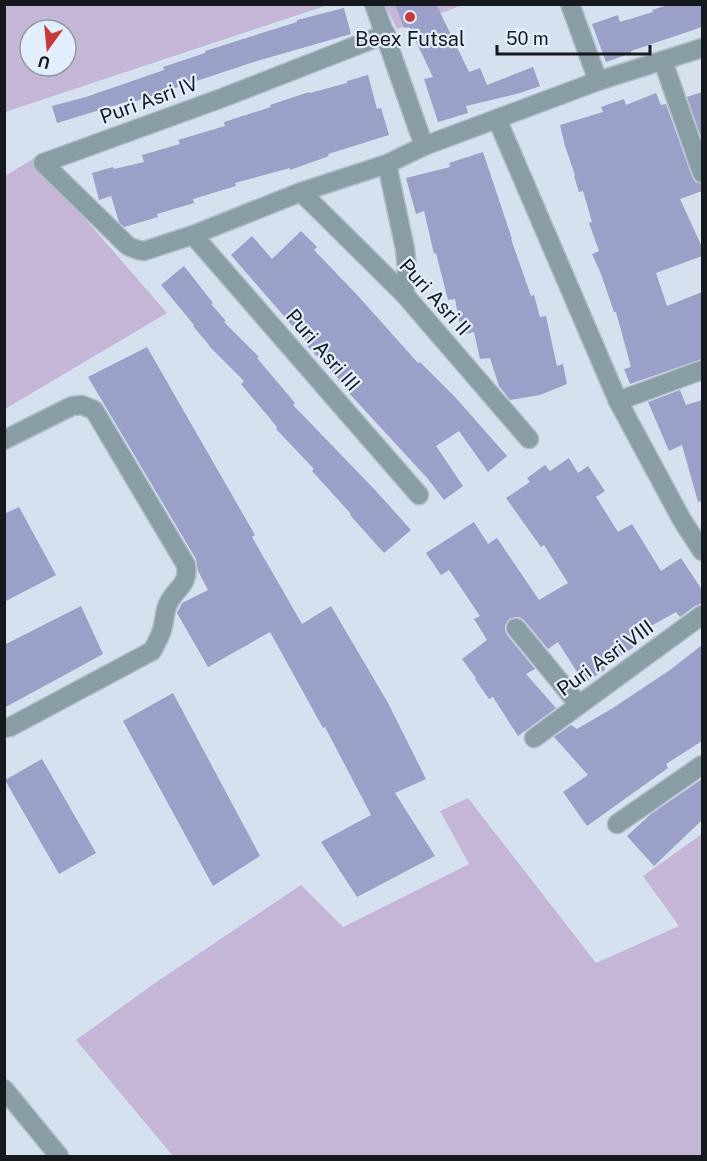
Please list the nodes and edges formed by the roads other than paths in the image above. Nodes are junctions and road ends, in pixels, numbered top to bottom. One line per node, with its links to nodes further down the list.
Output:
1 (374, 4): 3 (street)
2 (570, 4): 6 (street)
3 (386, 34): 8 (street); 12 (street, Puri Asri IV)
4 (702, 48): 5 (street)
5 (663, 61): 6 (street); 10 (street)
6 (598, 81): 7 (street)
7 (497, 119): 8 (street); 15 (street)
8 (424, 146): 9 (street)
9 (387, 164): 11 (street); 13 (street)
10 (702, 173)
11 (301, 192): 12 (street); 13 (street, Puri Asri II)
12 (193, 235): 18 (street, Puri Asri III)
13 (404, 294): 16 (street, Puri Asri II)
14 (702, 370): 15 (street)
15 (618, 401): 19 (street)
16 (529, 439)
17 (4, 440): 23 (street)
18 (419, 495)
19 (702, 551)
20 (702, 615): 22 (street, Puri Asri VIII)
21 (516, 628): 22 (street)
22 (579, 705): 24 (street, Puri Asri VIII)
23 (4, 728)
24 (534, 738)
25 (702, 765): 26 (street)
26 (617, 824)
27 (4, 1089): 28 (street)
28 (59, 1156)

